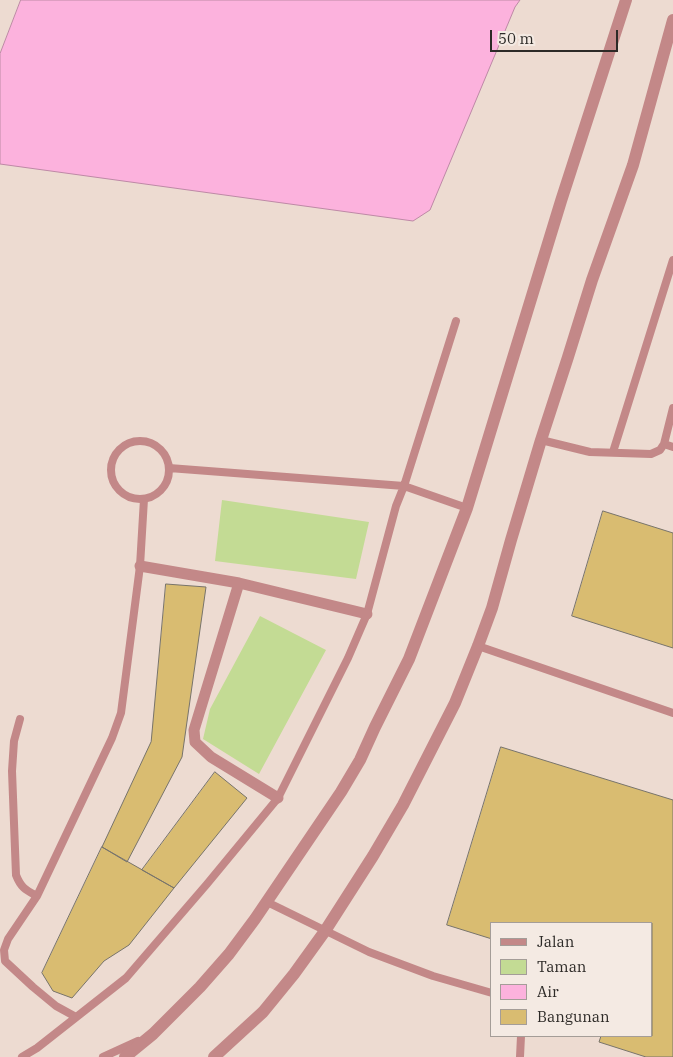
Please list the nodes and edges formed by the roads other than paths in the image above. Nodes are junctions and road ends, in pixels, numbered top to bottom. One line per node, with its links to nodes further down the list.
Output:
1 (626, 0): 13 (street)
2 (673, 20): 6 (street)
3 (673, 260): 9 (lane)
4 (456, 321): 11 (lane)
5 (673, 408): 7 (lane)
6 (541, 440): 9 (lane); 17 (street)
7 (664, 444): 8 (lane); 9 (lane)
8 (673, 447)
9 (613, 452)
10 (169, 468): 11 (lane); 12 (lane); 12 (lane)
11 (404, 486): 13 (lane); 16 (lane)
12 (144, 499): 14 (lane)
13 (467, 508): 22 (street)
14 (140, 566): 15 (street); 21 (lane)
15 (239, 583): 16 (street); 20 (street)
16 (367, 614): 20 (lane)
17 (478, 646): 18 (lane); 23 (street)
18 (673, 713)
19 (20, 719): 21 (lane)
20 (278, 798): 25 (lane)
21 (37, 896): 25 (lane)
22 (267, 902): 23 (lane); 26 (street)
23 (325, 931): 24 (lane); 31 (street)
24 (490, 992)
25 (76, 1017): 28 (lane)
26 (153, 1034): 29 (lane); 30 (street)
27 (522, 1037): 32 (lane)
28 (22, 1057)
29 (103, 1057)
30 (125, 1057)
31 (214, 1057)
32 (520, 1057)

